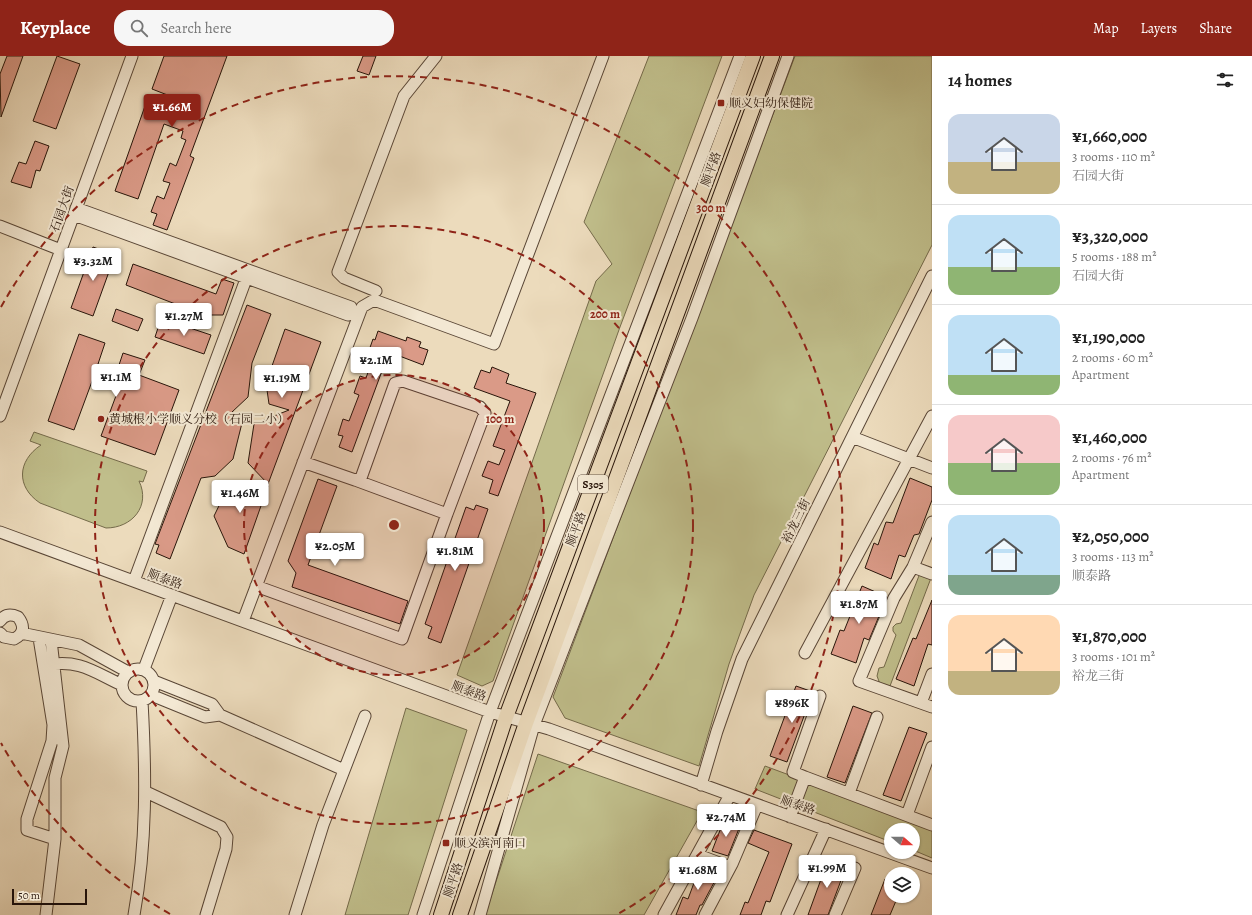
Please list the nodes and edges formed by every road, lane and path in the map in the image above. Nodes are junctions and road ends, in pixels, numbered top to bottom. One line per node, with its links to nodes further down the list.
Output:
1 (132, 56): 8 (street, 石园大街)
2 (436, 56): 13 (street)
3 (603, 56): 19 (street)
4 (740, 56): 47 (street)
5 (753, 56): 50 (main road, 顺平路 / S305)
6 (772, 56): 52 (main road, 顺平路 / S305)
7 (788, 56): 52 (street)
8 (75, 211): 10 (street, 石园大街); 11 (street)
9 (0, 226): 10 (street)
10 (61, 250): 15 (street, 石园大街)
11 (248, 274): 14 (street); 27 (street)
12 (932, 276): 17 (street, 裕龙三街)
13 (376, 291)
14 (350, 311)
15 (0, 416)
16 (932, 416): 18 (street)
17 (852, 437): 18 (street); 56 (street, 裕龙三街)
18 (908, 459): 20 (street); 36 (street)
19 (303, 462): 21 (street); 28 (street)
20 (932, 468)
21 (355, 480): 22 (street); 22 (street)
22 (448, 514): 28 (street)
23 (932, 522): 25 (street)
24 (0, 532): 27 (street, 顺泰路)
25 (912, 567): 26 (street); 45 (street)
26 (932, 574)
27 (134, 581): 29 (street, 顺泰路)
28 (256, 586): 31 (street)
29 (172, 595): 31 (street, 顺泰路); 38 (street)
30 (0, 621): 32 (street)
31 (243, 621): 47 (street, 顺泰路)
32 (21, 633): 33 (street); 34 (street)
33 (0, 634)
34 (38, 638): 35 (street); 37 (street)
35 (51, 640): 37 (street); 39 (street)
36 (805, 653)
37 (48, 665): 42 (street); 65 (street); 65 (street)
38 (144, 669): 39 (street); 41 (street)
39 (128, 672): 42 (street)
40 (932, 674): 45 (street)
41 (154, 681): 44 (street); 48 (street)
42 (122, 685): 44 (street)
43 (820, 696): 55 (street)
44 (147, 698): 48 (street); 57 (street)
45 (921, 703): 46 (street)
46 (932, 707)
47 (490, 712): 50 (street, 顺泰路); 74 (street)
48 (220, 715): 54 (street)
49 (365, 716): 54 (street)
50 (506, 717): 52 (street, 顺泰路); 75 (main road, 顺平路 / S305)
51 (877, 717): 58 (street)
52 (530, 724): 56 (street, 顺泰路); 76 (main road, 顺平路 / S305); 77 (street)
53 (932, 747): 62 (street)
54 (344, 770): 73 (street)
55 (805, 777): 58 (street); 61 (street)
56 (701, 785): 59 (street, 顺泰路)
57 (146, 792): 71 (street); 72 (street)
58 (849, 794): 62 (street)
59 (730, 795): 60 (street, 顺泰路); 66 (street)
60 (757, 805): 61 (street, 顺泰路); 67 (street)
61 (790, 816): 64 (street, 顺泰路)
62 (907, 816): 63 (street)
63 (932, 825)
64 (826, 829): 69 (street, 顺泰路); 80 (street)
65 (55, 839): 70 (street)
66 (698, 855): 67 (street); 78 (street)
67 (730, 867): 79 (street)
68 (855, 868): 81 (street)
69 (932, 868)
70 (46, 915)
71 (134, 915)
72 (206, 915)
73 (295, 915)
74 (423, 915)
75 (441, 915)
76 (460, 915)
77 (480, 915)
78 (664, 915)
79 (705, 915)
80 (787, 915)
81 (835, 915)

